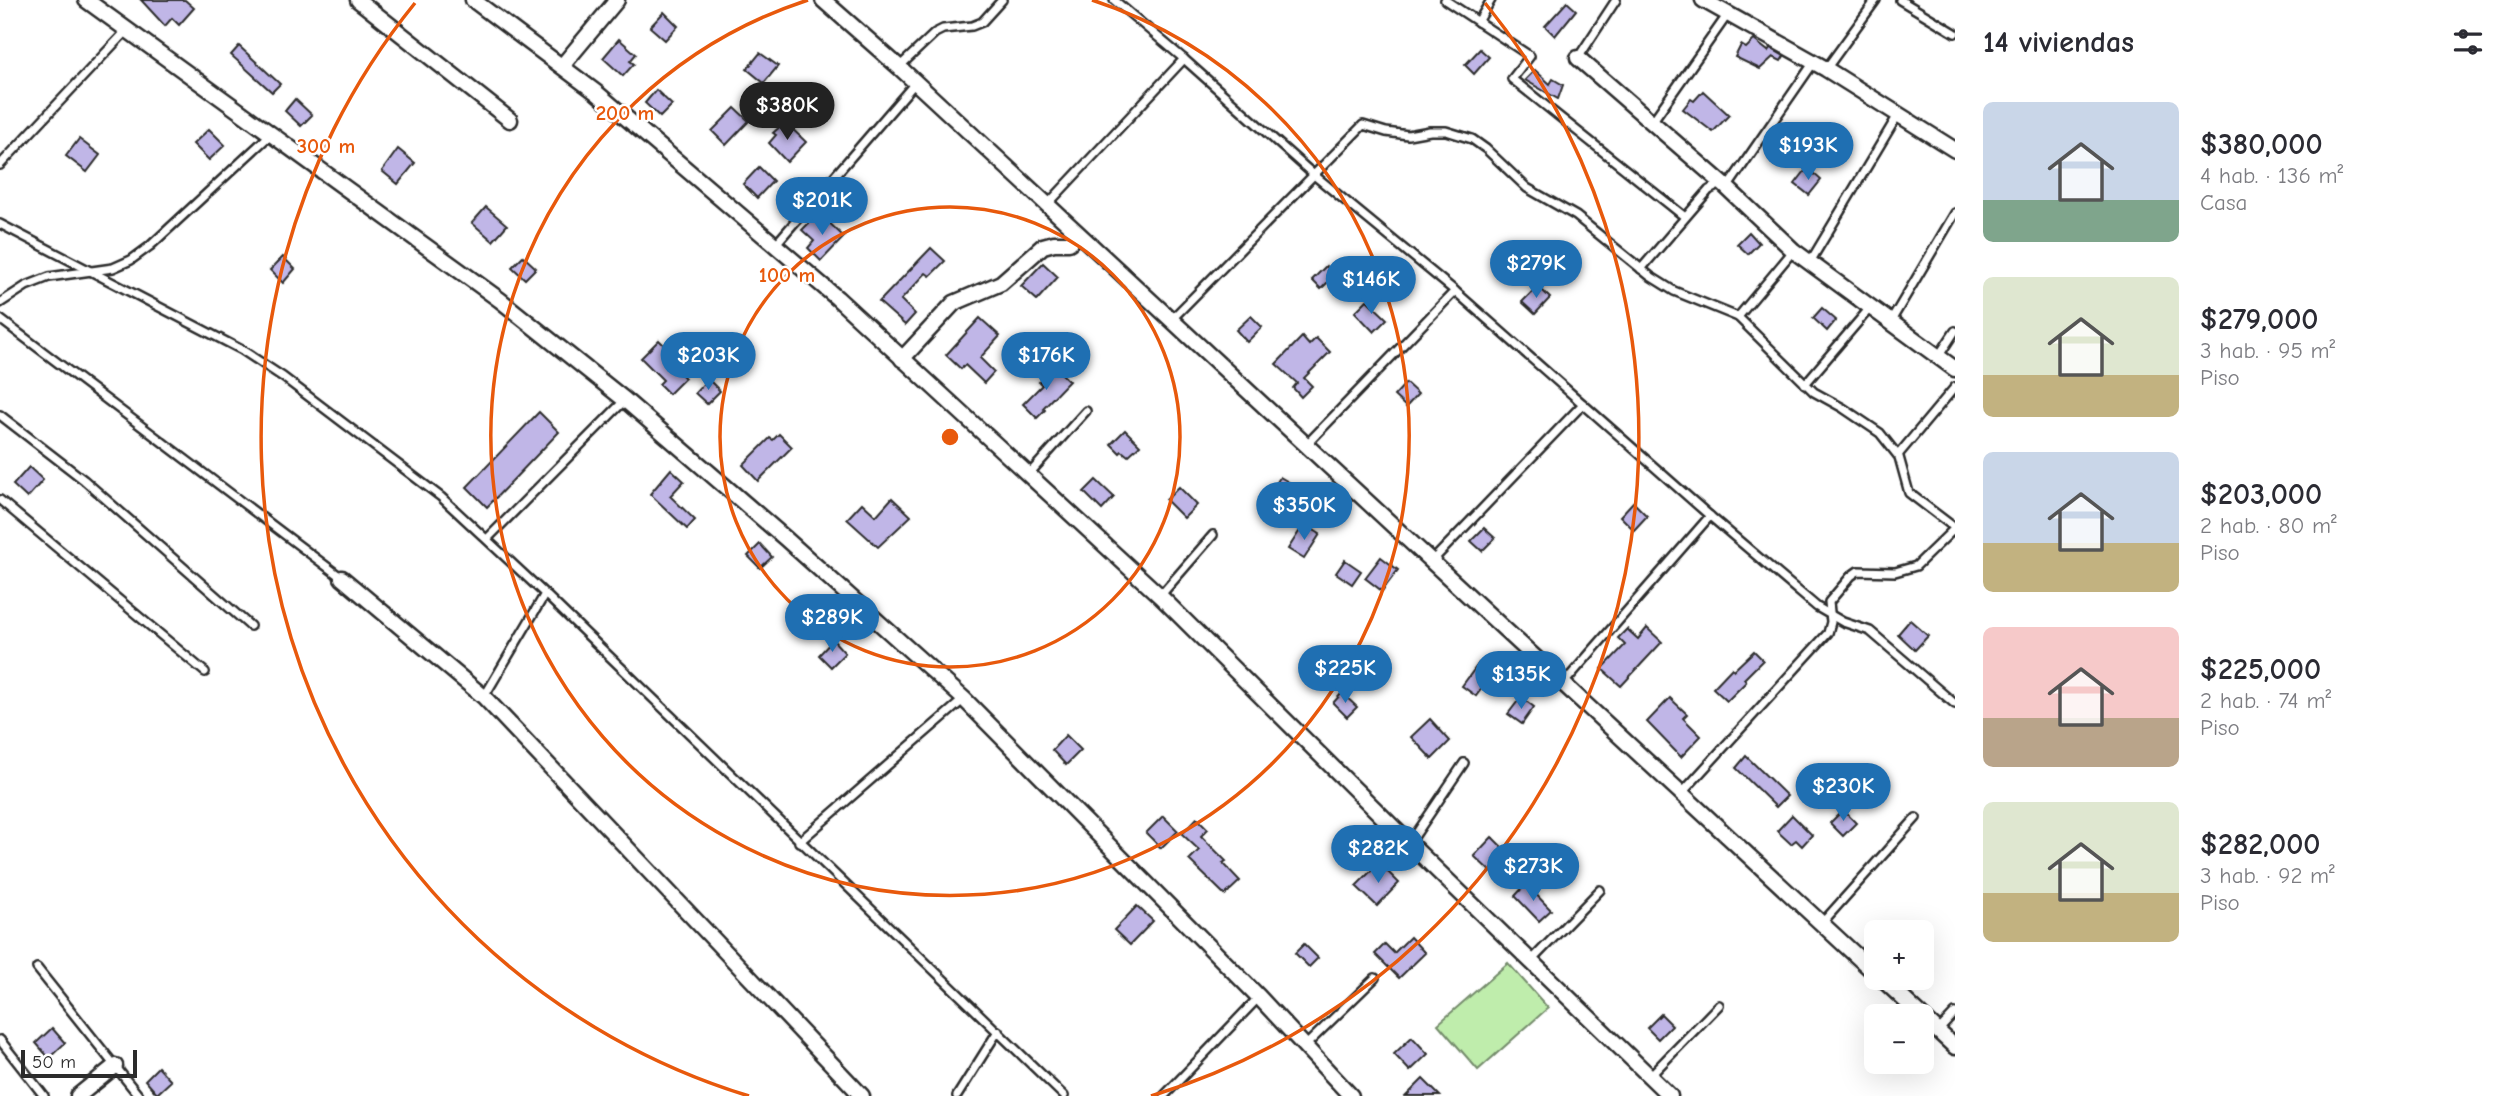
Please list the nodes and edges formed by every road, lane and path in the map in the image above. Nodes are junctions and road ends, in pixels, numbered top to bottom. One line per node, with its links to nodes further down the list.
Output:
1 (86, 0): 16 (street)
2 (358, 0): 25 (street)
3 (473, 0): 20 (street)
4 (617, 0): 20 (street)
5 (823, 0): 22 (street)
6 (1002, 0): 22 (lane)
7 (1114, 0): 19 (lane)
8 (1445, 0): 15 (lane)
9 (1491, 0): 15 (lane)
10 (1616, 0): 18 (lane)
11 (1703, 0): 14 (street)
12 (1876, 0): 21 (lane)
13 (1900, 0): 17 (lane)
14 (1728, 14): 21 (street); 26 (lane)
15 (1478, 22): 34 (lane)
16 (128, 29): 27 (street); 29 (lane)
17 (1955, 33)
18 (1578, 58): 26 (street)
19 (1184, 59): 30 (lane); 32 (lane)
20 (562, 66): 37 (street)
21 (1820, 66): 24 (street); 31 (lane)
22 (899, 67): 23 (street)
23 (915, 83): 32 (street); 37 (lane)
24 (1898, 115): 28 (street); 39 (lane)
25 (510, 120)
26 (1652, 122): 31 (street)
27 (272, 134): 41 (lane); 55 (street)
28 (1955, 150)
29 (0, 165)
30 (1314, 175): 40 (lane); 42 (lane); 47 (lane)
31 (1725, 186): 34 (lane); 38 (street)
32 (1046, 205): 36 (street)
33 (1955, 213): 48 (lane)
34 (1685, 218): 40 (lane)
35 (0, 224): 41 (lane)
36 (1078, 235): 47 (street); 51 (street)
37 (775, 244): 51 (street)
38 (1794, 250): 39 (street); 45 (lane)
39 (1810, 262): 44 (street)
40 (1641, 269): 45 (lane)
41 (91, 271): 43 (lane); 66 (lane)
42 (1455, 291): 56 (lane); 59 (lane)
43 (0, 303)
44 (1870, 308): 48 (street); 53 (lane)
45 (1738, 317): 53 (lane)
46 (0, 319): 68 (lane)
47 (1171, 320): 59 (street)
48 (1890, 322): 50 (street)
49 (1955, 331): 50 (lane)
50 (1938, 357): 52 (street)
51 (902, 359): 61 (street)
52 (1955, 369)
53 (1805, 384): 60 (lane)
54 (1955, 387): 60 (lane)
55 (625, 400): 66 (lane); 76 (street)
56 (1583, 404): 63 (lane); 67 (lane)
57 (1086, 411): 61 (lane)
58 (0, 415): 72 (lane)
59 (1305, 445): 67 (street)
60 (1898, 455): 64 (lane)
61 (1028, 475): 70 (street)
62 (0, 500): 73 (lane)
63 (1710, 516): 71 (lane); 74 (lane)
64 (1955, 528): 71 (lane)
65 (1213, 535): 70 (lane)
66 (487, 539): 69 (lane)
67 (1432, 561): 74 (street)
68 (342, 578): 75 (street)
69 (545, 594): 75 (lane); 81 (lane)
70 (1160, 596): 82 (street)
71 (1830, 615): 77 (lane); 79 (lane)
72 (250, 626)
73 (205, 672)
74 (1564, 683): 79 (street)
75 (484, 697): 103 (street)
76 (964, 699): 81 (lane); 90 (street)
77 (1955, 704)
78 (1464, 763): 82 (lane)
79 (1682, 793): 84 (street)
80 (1916, 818): 84 (lane)
81 (799, 842): 93 (lane)
82 (1410, 844): 85 (street)
83 (1600, 890): 85 (lane)
84 (1822, 923): 86 (street)
85 (1531, 961): 99 (street)
86 (1864, 963)
87 (37, 968): 98 (lane)
88 (1375, 978): 96 (lane)
89 (1894, 990): 94 (street)
90 (1259, 997): 96 (street); 106 (lane)
91 (1719, 1005): 99 (lane)
92 (1955, 1013): 94 (lane)
93 (998, 1031): 104 (lane); 105 (lane)
94 (1938, 1031): 97 (street)
95 (0, 1040): 100 (lane)
96 (1305, 1046): 107 (street)
97 (1955, 1047)
98 (115, 1066): 101 (street); 102 (lane)
99 (1650, 1076): 108 (street)
100 (44, 1096)
101 (78, 1096)
102 (139, 1096)
103 (862, 1096)
104 (957, 1096)
105 (1063, 1096)
106 (1164, 1096)
107 (1352, 1096)
108 (1671, 1096)

